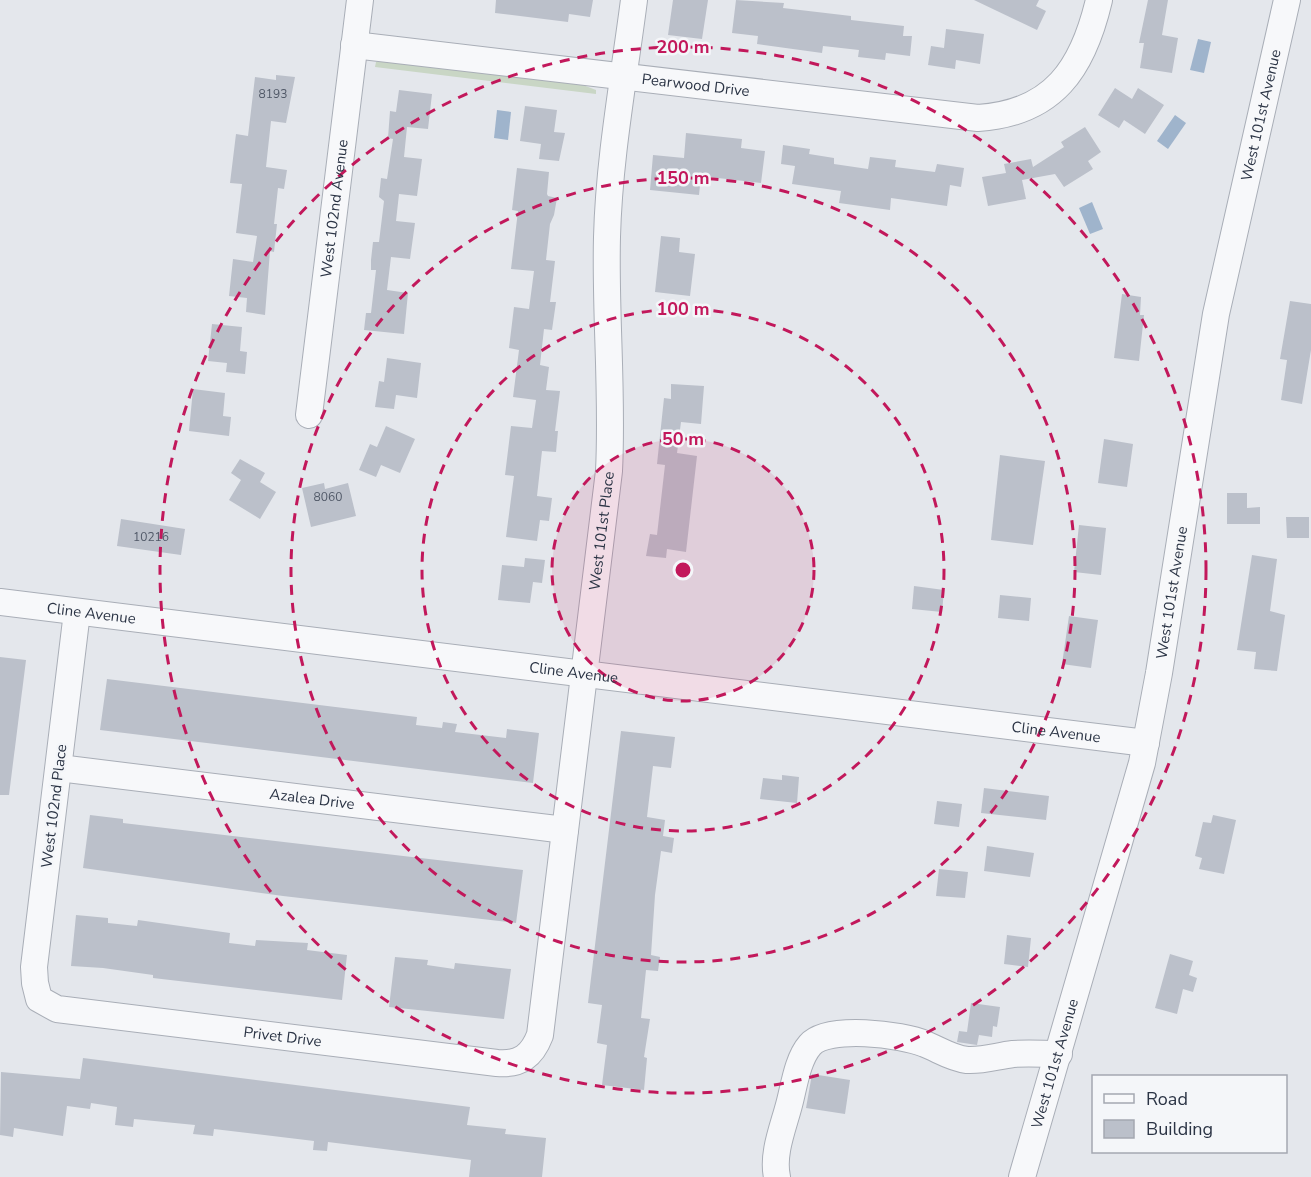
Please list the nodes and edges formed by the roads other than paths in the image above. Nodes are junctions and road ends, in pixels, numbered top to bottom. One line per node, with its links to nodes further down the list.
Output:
1 (360, 0): 5 (street, West 102nd Avenue)
2 (634, 0): 6 (street, West 101st Place)
3 (1099, 0): 6 (street, Pearwood Drive)
4 (1287, 0): 11 (street, West 101st Avenue)
5 (354, 45): 6 (street, Pearwood Drive); 7 (street, West 102nd Avenue)
6 (624, 78): 10 (street, West 101st Place)
7 (309, 415)
8 (0, 602): 9 (street, Cline Avenue)
9 (77, 612): 10 (street, Cline Avenue); 12 (street, West 102nd Place)
10 (584, 675): 11 (street, Cline Avenue); 13 (street, West 101st Place)
11 (1146, 743): 15 (street, West 101st Avenue)
12 (59, 768): 13 (street, Azalea Drive); 14 (street, West 102nd Place)
13 (565, 830): 16 (street, West 101st Place)
14 (39, 999): 16 (street, Privet Drive)
15 (1059, 1054): 17 (street); 18 (street, West 101st Avenue)
16 (525, 1058)
17 (777, 1177)
18 (1022, 1177)

